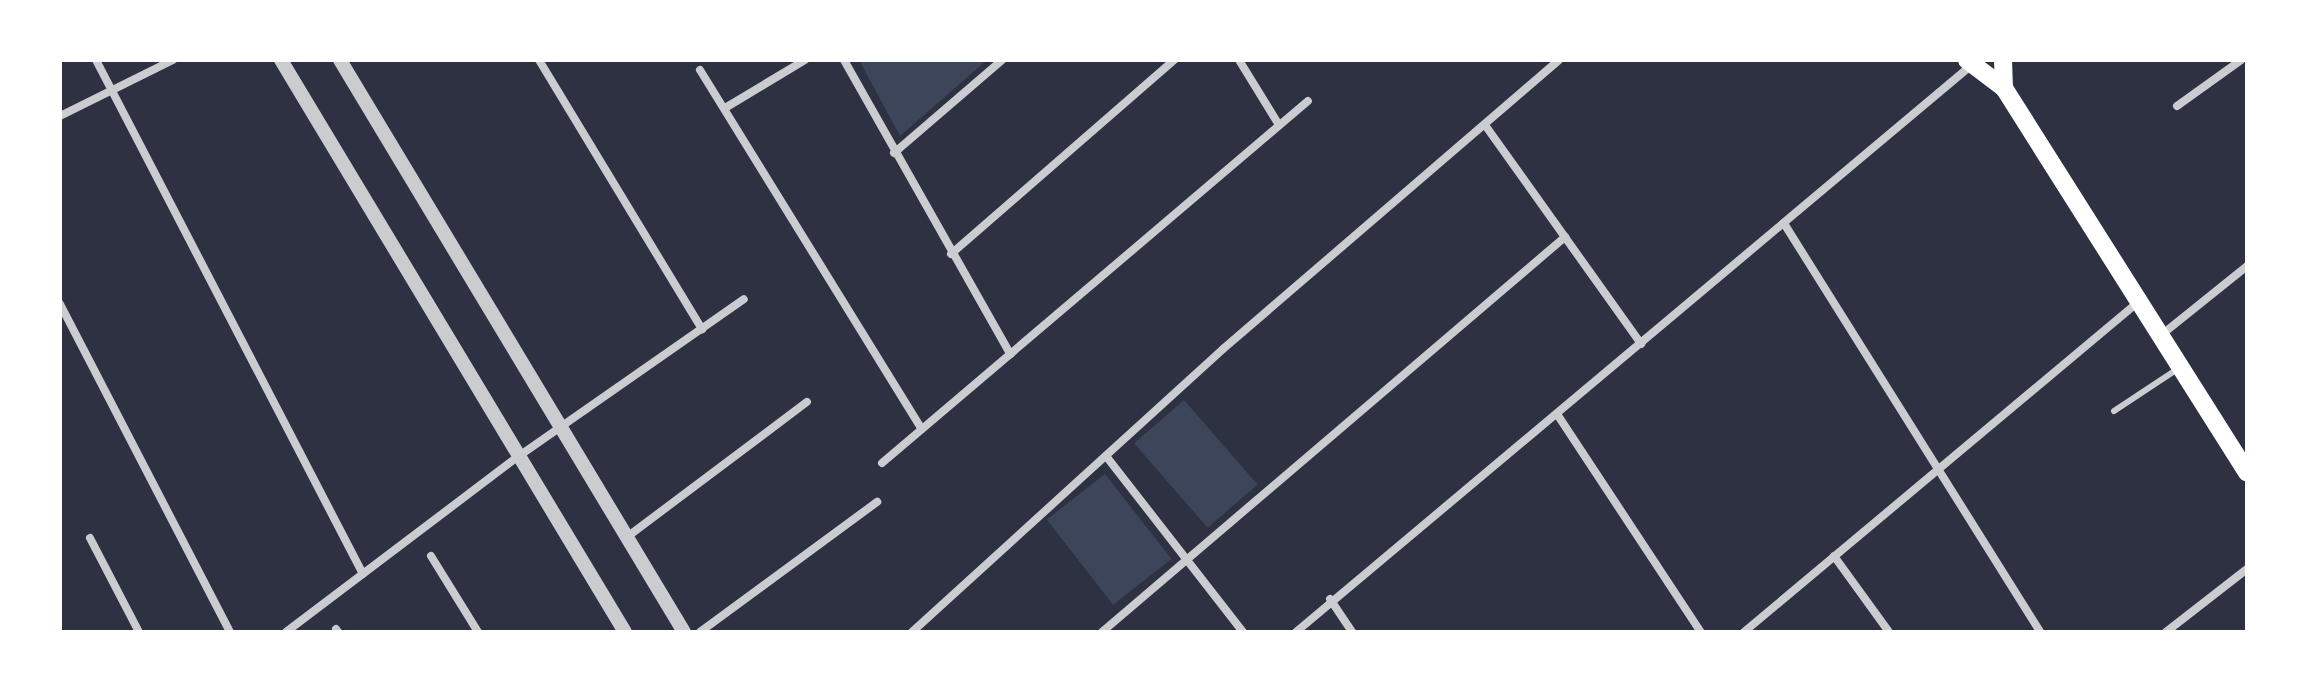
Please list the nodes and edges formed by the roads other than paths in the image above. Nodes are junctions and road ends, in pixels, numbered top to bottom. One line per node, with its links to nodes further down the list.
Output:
1 (96, 60): 17 (street)
2 (173, 60): 17 (street)
3 (281, 60): 42 (street)
4 (340, 60): 40 (street)
5 (539, 60): 32 (street)
6 (805, 60): 20 (street)
7 (844, 60): 24 (street)
8 (1002, 60): 24 (street)
9 (1174, 60): 27 (street)
10 (1239, 60): 22 (street)
11 (1559, 60): 23 (street)
12 (2003, 60): 16 (main road)
13 (2241, 60): 19 (street)
14 (1972, 62): 16 (main road); 25 (street)
15 (700, 70): 20 (street)
16 (2004, 88): 30 (main road)
17 (112, 90): 21 (street); 54 (street)
18 (1308, 101): 22 (street)
19 (2177, 106)
20 (725, 108): 41 (street)
21 (60, 116)
22 (1279, 125): 35 (street)
23 (1485, 125): 26 (street); 43 (street)
24 (894, 153): 27 (street)
25 (1785, 225): 34 (street); 45 (street)
26 (1565, 237): 34 (street); 52 (street)
27 (951, 254): 35 (street)
28 (2247, 266): 33 (street)
29 (744, 299): 32 (street)
30 (2137, 303): 33 (main road); 45 (street)
31 (60, 304): 57 (street)
32 (702, 329): 40 (street)
33 (2159, 337): 36 (main road)
34 (1641, 344): 39 (street)
35 (1010, 354): 41 (street)
36 (2179, 368): 38 (lane); 46 (main road)
37 (807, 402): 48 (street)
38 (2114, 411)
39 (1557, 414): 55 (street); 68 (street)
40 (560, 426): 42 (street); 48 (street)
41 (922, 429): 44 (street)
42 (519, 456): 54 (street); 60 (street)
43 (1106, 456): 52 (street); 63 (street)
44 (882, 463)
45 (1937, 469): 51 (street); 71 (street)
46 (2247, 473)
47 (877, 502): 62 (street)
48 (627, 537): 61 (street)
49 (90, 538): 56 (street)
50 (431, 556): 59 (street)
51 (1834, 556): 69 (street); 70 (street)
52 (1187, 560): 64 (street); 65 (street)
53 (2247, 569): 72 (street)
54 (363, 574): 58 (street)
55 (1330, 599): 66 (street); 67 (street)
56 (139, 632)
57 (230, 632)
58 (286, 632)
59 (478, 632)
60 (625, 632)
61 (684, 632)
62 (700, 632)
63 (912, 632)
64 (1102, 632)
65 (1243, 632)
66 (1296, 632)
67 (1352, 632)
68 (1701, 632)
69 (1744, 632)
70 (1889, 632)
71 (2040, 632)
72 (2166, 632)

